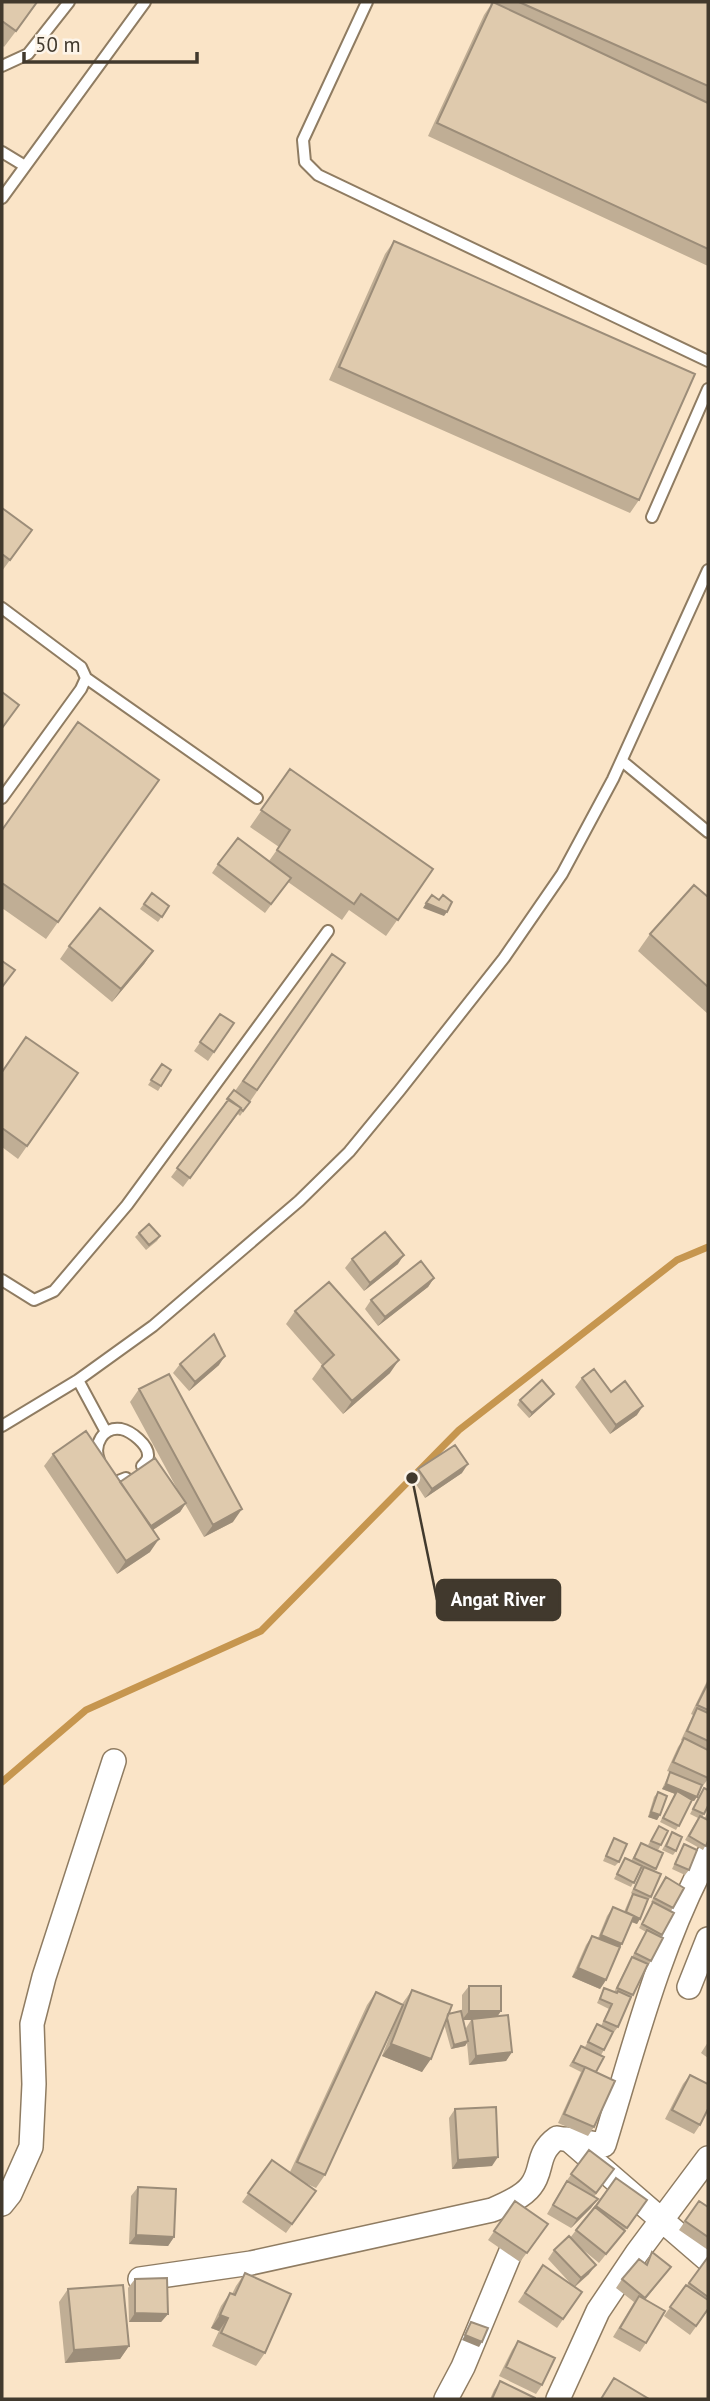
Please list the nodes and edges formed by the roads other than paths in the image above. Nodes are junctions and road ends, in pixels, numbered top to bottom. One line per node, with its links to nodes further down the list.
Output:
1 (69, 2): 4 (lane)
2 (145, 2): 6 (lane)
3 (366, 2): 8 (lane)
4 (2, 66)
5 (2, 152): 6 (lane)
6 (25, 166): 7 (lane)
7 (2, 198)
8 (708, 360)
9 (708, 389): 10 (lane)
10 (652, 517)
11 (708, 570): 14 (lane)
12 (2, 608): 13 (lane)
13 (86, 678): 15 (lane); 16 (lane)
14 (622, 761): 17 (lane); 20 (lane)
15 (2, 798)
16 (257, 798)
17 (708, 832)
18 (328, 931): 19 (lane)
19 (2, 1280)
20 (78, 1380): 21 (lane); 22 (lane)
21 (2, 1426)
22 (106, 1432): 23 (lane); 24 (lane)
23 (142, 1466)
24 (126, 1478)
25 (114, 1761): 32 (street)
26 (708, 1855): 29 (street)
27 (708, 1939): 28 (street)
28 (689, 1987)
29 (557, 2137): 31 (street); 33 (street)
30 (708, 2158): 33 (street)
31 (531, 2186): 35 (street); 36 (street)
32 (2, 2204)
33 (661, 2220): 34 (street); 37 (street)
34 (708, 2260)
35 (140, 2279)
36 (446, 2399)
37 (558, 2399)

